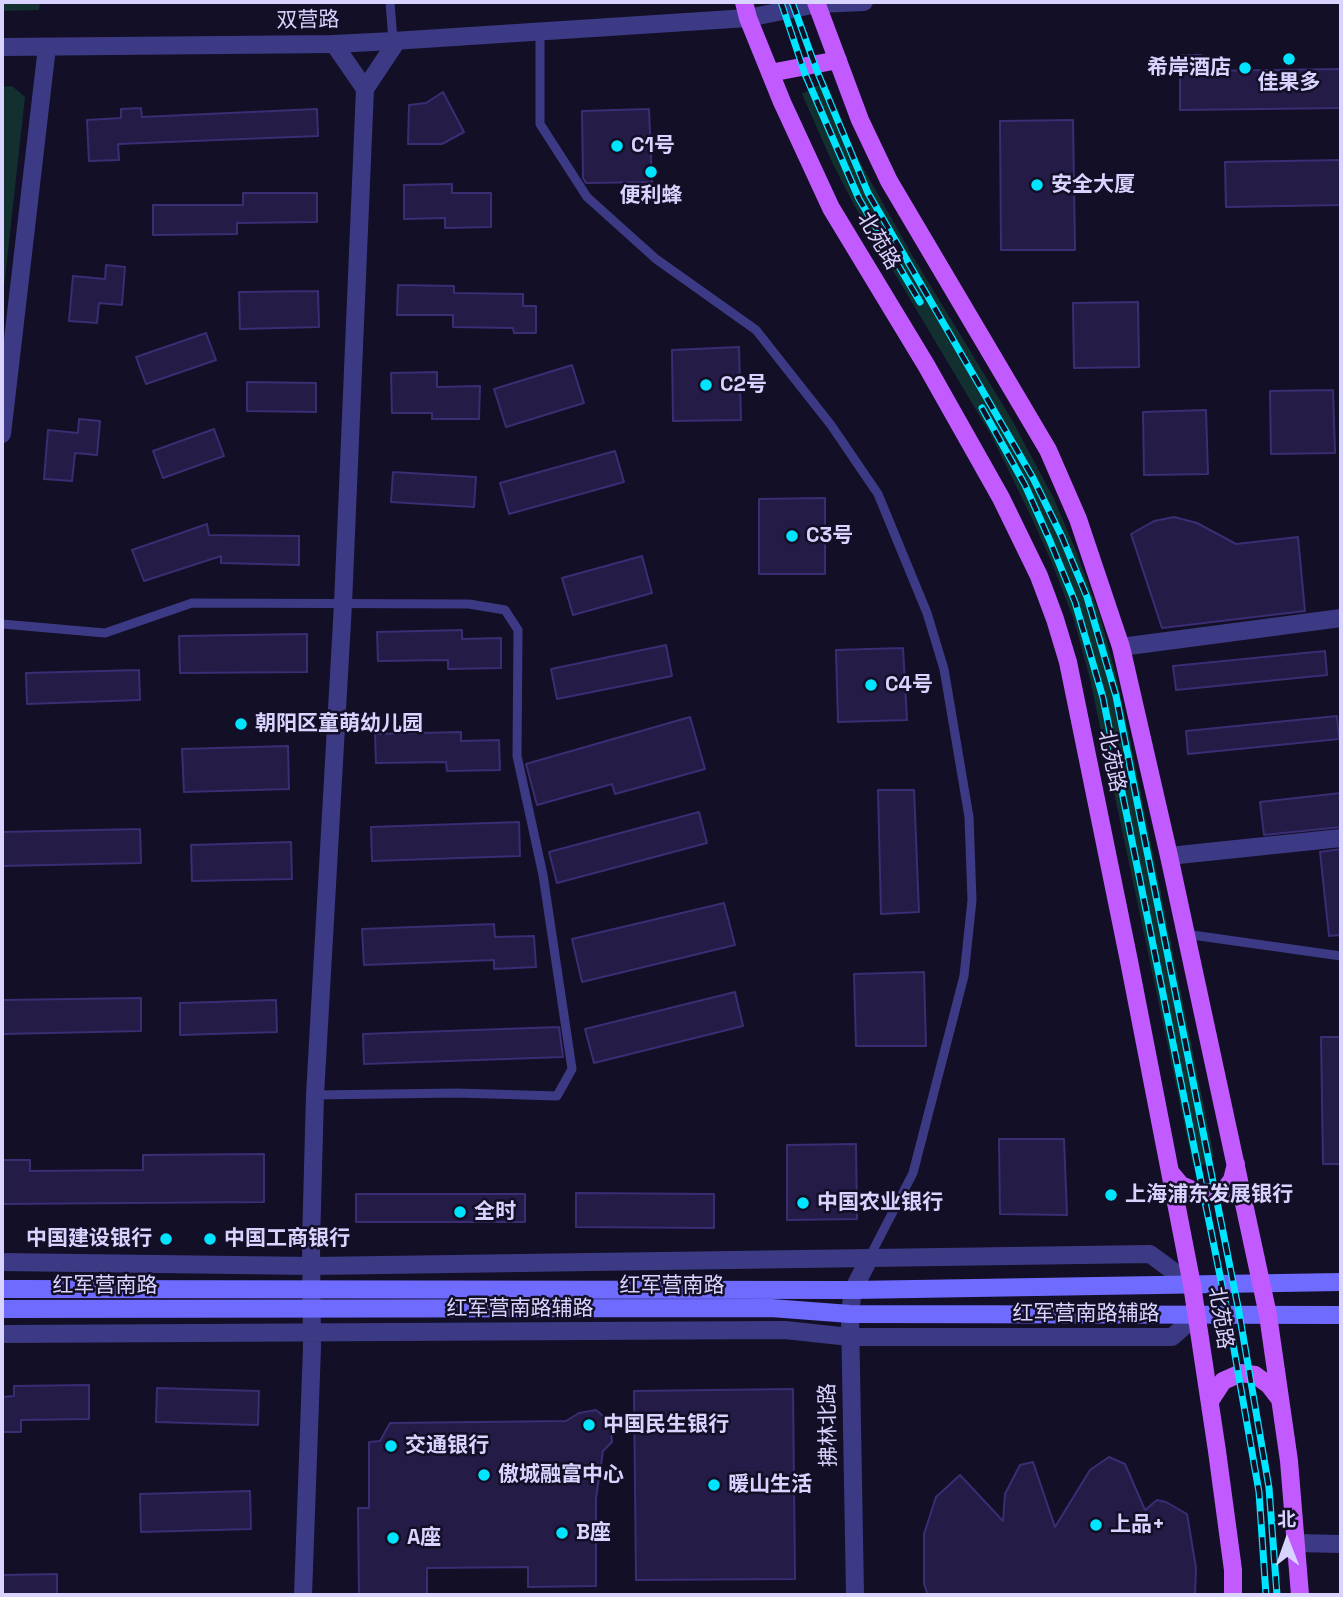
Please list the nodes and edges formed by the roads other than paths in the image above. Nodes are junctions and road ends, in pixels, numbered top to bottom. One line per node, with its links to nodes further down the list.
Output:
1 (390, 2): 6 (lane)
2 (864, 2): 3 (street, 双营路)
3 (816, 3): 4 (street, 双营路); 10 (main road, 北苑路)
4 (746, 10): 5 (street, 双营路); 11 (main road, 北苑路)
5 (540, 32): 6 (street, 双营路); 25 (lane)
6 (395, 41): 7 (street, 双营路); 12 (street)
7 (334, 44): 9 (street, 双营路); 12 (street)
8 (2, 47): 9 (street, 双营路)
9 (47, 47): 13 (street)
10 (838, 60): 11 (main road); 17 (main road, 北苑路)
11 (770, 73): 24 (main road, 北苑路)
12 (365, 89): 14 (street)
13 (2, 434)
14 (344, 604): 16 (lane); 22 (street); 22 (lane)
15 (1341, 618): 17 (street)
16 (2, 624)
17 (1121, 647): 19 (main road, 北苑路)
18 (1341, 838): 19 (street)
19 (1169, 856): 20 (main road, 北苑路)
20 (1185, 934): 21 (lane); 23 (main road, 北苑路)
21 (1341, 956)
22 (315, 1095): 27 (street)
23 (1236, 1164): 24 (main road); 29 (main road, 北苑路)
24 (1170, 1172): 30 (main road, 北苑路)
25 (869, 1259): 27 (street); 30 (street); 33 (street, 拂林北路)
26 (2, 1262): 27 (street)
27 (312, 1266): 34 (street)
28 (1338, 1282): 29 (main road, 红军营南路); 40 (main road)
29 (1261, 1283): 30 (main road, 红军营南路); 39 (main road, 北苑路)
30 (1192, 1285): 31 (main road, 红军营南路); 38 (main road, 北苑路)
31 (1123, 1286): 33 (main road, 红军营南路); 37 (main road)
32 (2, 1289): 34 (main road, 红军营南路)
33 (853, 1290): 34 (main road, 红军营南路); 36 (street, 拂林北路)
34 (312, 1299): 35 (main road, 红军营南路); 36 (main road, 红军营南路); 41 (street)
35 (2, 1309)
36 (850, 1314): 37 (main road, 红军营南路); 43 (street, 拂林北路)
37 (1124, 1314): 38 (main road, 红军营南路)
38 (1197, 1315): 39 (main road, 红军营南路); 43 (street, 红军营南路辅路); 45 (main road, 北苑路)
39 (1268, 1315): 40 (main road, 红军营南路); 44 (main road, 北苑路)
40 (1339, 1315)
41 (312, 1333): 42 (street, 红军营南路辅路); 43 (street, 红军营南路辅路); 48 (street)
42 (2, 1334)
43 (850, 1337): 49 (street, 拂林北路)
44 (1280, 1398): 45 (main road); 46 (main road, 北苑路)
45 (1210, 1401): 50 (main road, 北苑路)
46 (1296, 1543): 47 (street); 51 (main road, 北苑路)
47 (1341, 1544)
48 (303, 1595)
49 (855, 1595)
50 (1233, 1595)
51 (1300, 1595)

